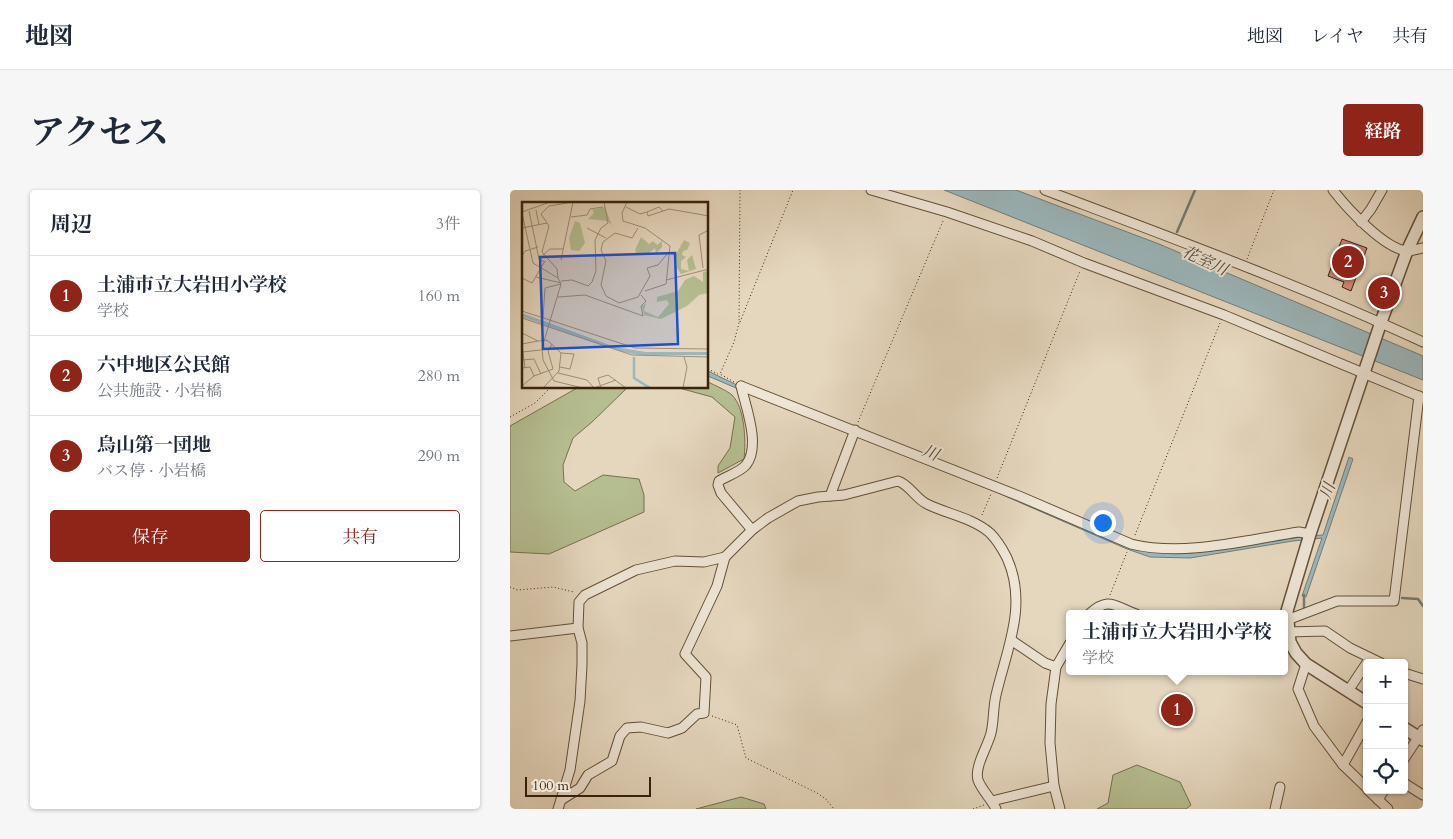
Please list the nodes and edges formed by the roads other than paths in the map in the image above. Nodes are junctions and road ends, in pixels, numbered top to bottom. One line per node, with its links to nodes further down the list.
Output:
1 (871, 190): 11 (street)
2 (1045, 190): 9 (street)
3 (1333, 190): 6 (street)
4 (1382, 190): 6 (street)
5 (1423, 217): 8 (street)
6 (1361, 222): 8 (street)
7 (1423, 248): 8 (street)
8 (1407, 251): 9 (street)
9 (1380, 325): 10 (street); 11 (street)
10 (1423, 342)
11 (1364, 372): 12 (street); 16 (street)
12 (1421, 397): 22 (street)
13 (855, 430): 14 (street); 15 (street); 16 (street)
14 (830, 496): 15 (street); 26 (street)
15 (752, 530): 17 (street)
16 (1310, 534): 20 (street)
17 (725, 557): 21 (street); 48 (street)
18 (1093, 610): 19 (street)
19 (1126, 610)
20 (1288, 618)
21 (578, 628): 24 (street); 48 (street)
22 (1288, 633)
23 (1288, 634): 28 (street)
24 (510, 636)
25 (1288, 636): 29 (street)
26 (1010, 640): 30 (street); 49 (street)
27 (1066, 650): 30 (street)
28 (1370, 658): 33 (street)
29 (1306, 664): 33 (street); 39 (street)
30 (1056, 667): 41 (street)
31 (1408, 674): 32 (street)
32 (1423, 679)
33 (1348, 691): 34 (street)
34 (1363, 700)
35 (1363, 729): 39 (street)
36 (1408, 730): 37 (street)
37 (1421, 736): 38 (street)
38 (1408, 754)
39 (1343, 764): 40 (street)
40 (1363, 784)
41 (1054, 786): 49 (street); 50 (street)
42 (1408, 786): 46 (street)
43 (1280, 787): 51 (street)
44 (1373, 794): 47 (street)
45 (1382, 794): 47 (street)
46 (1423, 795)
47 (1378, 800): 52 (street)
48 (559, 804)
49 (994, 805)
50 (1060, 809)
51 (1275, 809)
52 (1388, 809)

